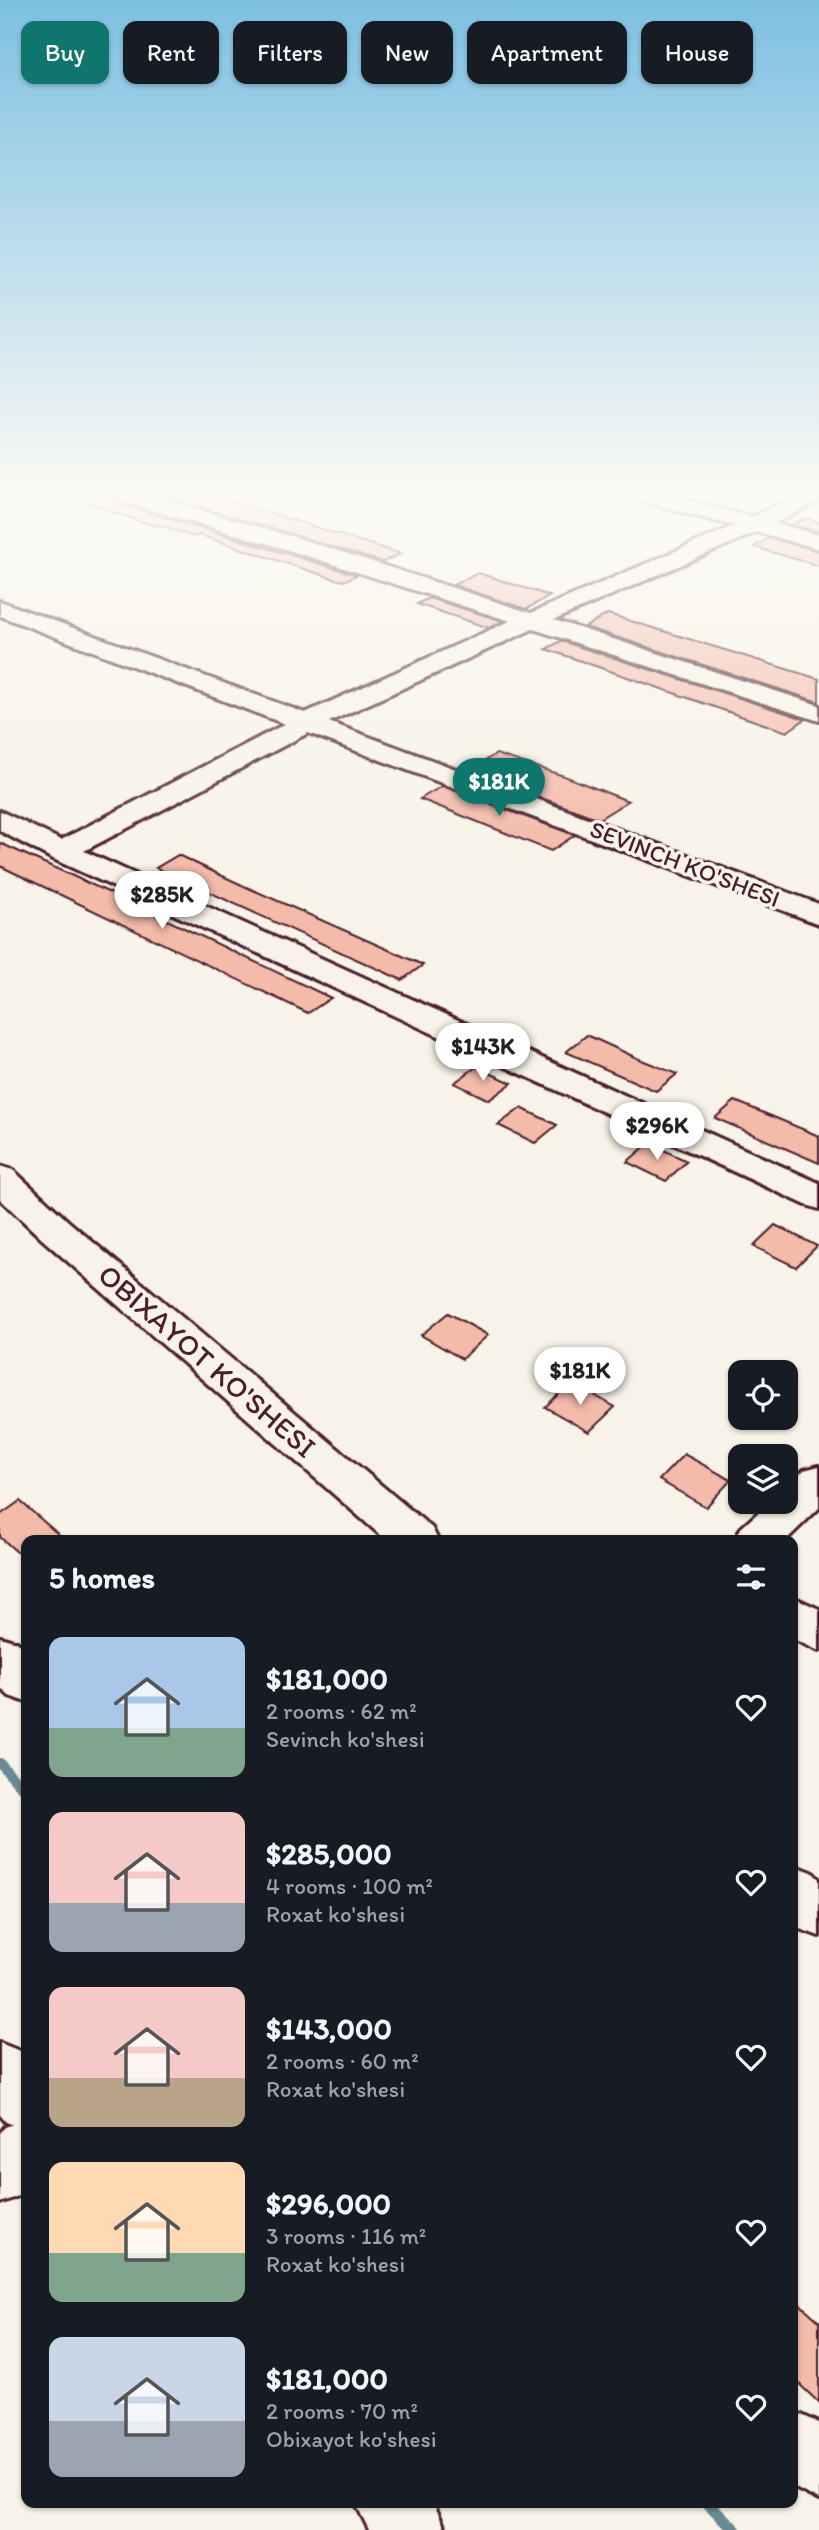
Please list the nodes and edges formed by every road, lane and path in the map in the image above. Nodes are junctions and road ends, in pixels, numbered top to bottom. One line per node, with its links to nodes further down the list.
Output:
1 (16, 614): 6 (main road, SEVINCH KO'SHESI)
2 (513, 614): 4 (main road)
3 (547, 614): 4 (main road)
4 (532, 620): 5 (main road); 6 (main road)
5 (819, 713)
6 (310, 722): 8 (main road); 9 (main road, SEVINCH KO'SHESI)
7 (0, 820): 8 (main road)
8 (61, 852): 11 (main road)
9 (819, 915)
10 (0, 1178): 13 (main road, OBIXAYOT KO'SHESI)
11 (819, 1197)
12 (819, 1482): 14 (main road)
13 (410, 1535)
14 (762, 1535)
15 (798, 1619): 16 (main road)
16 (819, 1632)
17 (0, 1656): 18 (main road)
18 (21, 1677)
19 (798, 1893): 20 (main road)
20 (819, 1912)
21 (0, 2071): 22 (main road)
22 (21, 2096)
23 (21, 2153): 24 (main road)
24 (0, 2174)
25 (798, 2448): 26 (main road)
26 (819, 2468)
27 (393, 2508): 28 (main road)
28 (413, 2530)

